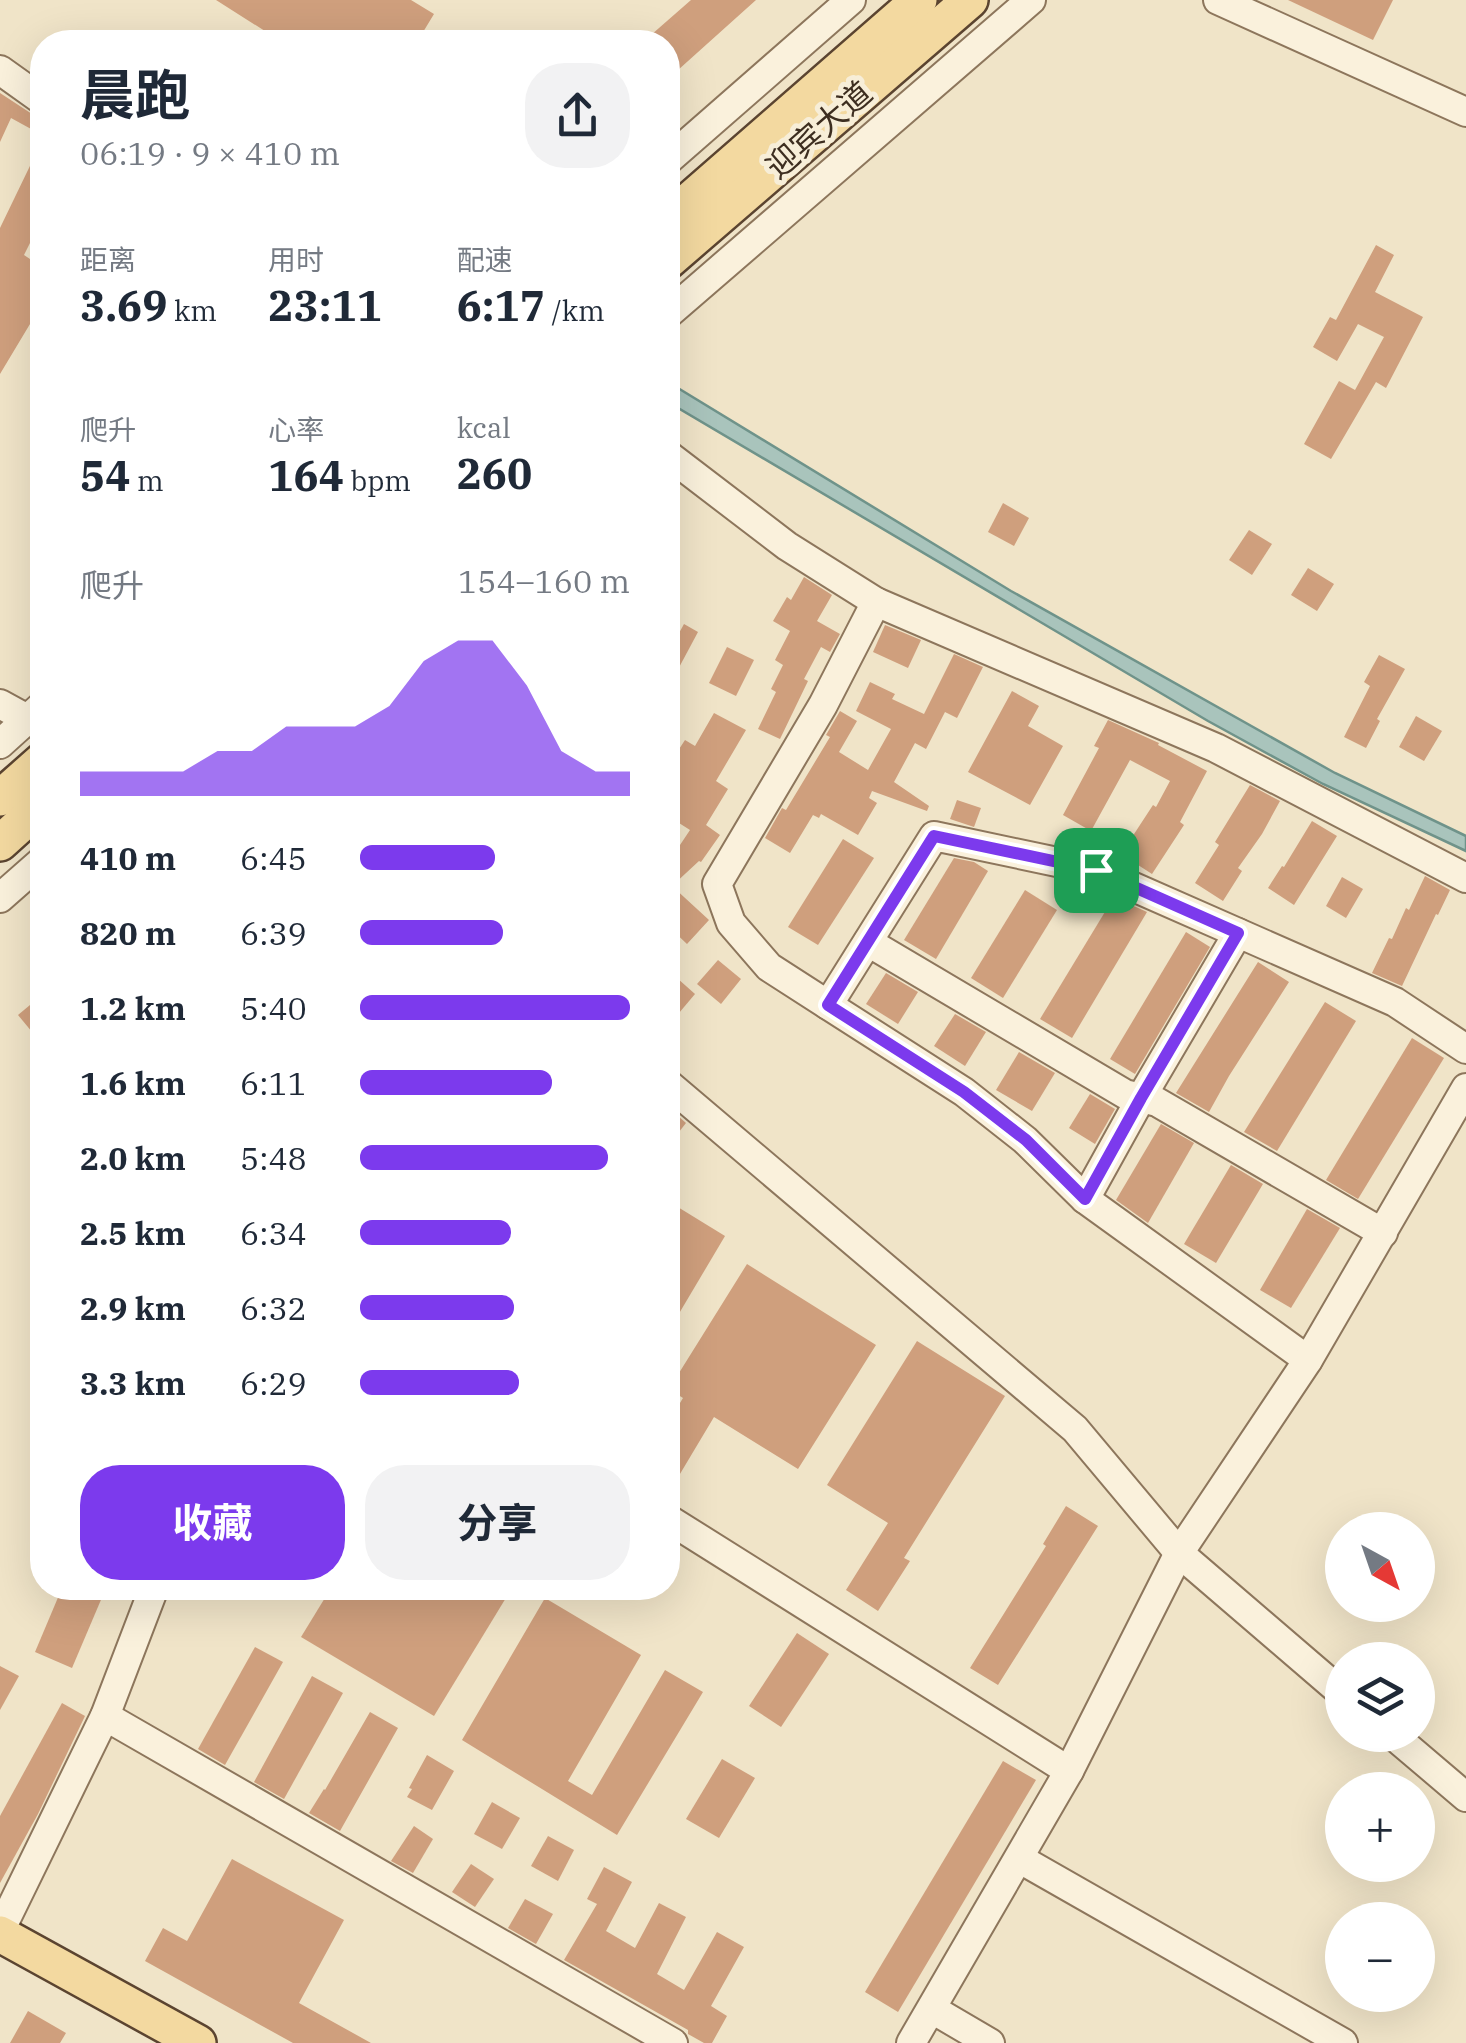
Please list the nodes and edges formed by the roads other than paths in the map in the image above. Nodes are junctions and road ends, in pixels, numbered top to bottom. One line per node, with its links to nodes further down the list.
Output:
1 (850, 0): 9 (street)
2 (918, 0): 10 (main road, 迎宾大道)
3 (970, 0): 11 (main road, 迎宾大道)
4 (1031, 0): 12 (street)
5 (1218, 0): 8 (street)
6 (0, 70): 7 (street)
7 (30, 91)
8 (1466, 112)
9 (680, 149)
10 (680, 208)
11 (680, 251)
12 (680, 304)
13 (680, 464): 14 (street)
14 (876, 602): 24 (street); 28 (street)
15 (0, 704): 16 (street)
16 (30, 714)
17 (30, 723): 18 (street)
18 (0, 744)
19 (30, 772): 20 (main road)
20 (0, 798)
21 (30, 816): 22 (main road)
22 (0, 842)
23 (30, 872): 25 (street)
24 (1466, 878)
25 (0, 898)
26 (1238, 933): 27 (street); 29 (street); 32 (street)
27 (868, 942): 28 (street); 32 (street)
28 (828, 1005): 33 (street)
29 (1466, 1049)
30 (1466, 1088): 34 (street)
31 (680, 1094): 37 (street)
32 (1141, 1098): 33 (street); 34 (street)
33 (1085, 1199): 35 (street)
34 (1382, 1233): 35 (street)
35 (1308, 1360): 37 (street)
36 (680, 1527): 42 (street)
37 (1179, 1553): 39 (street); 42 (street)
38 (149, 1600): 40 (street)
39 (1325, 1678)
40 (105, 1716): 45 (street); 48 (street)
41 (1413, 1752): 43 (street)
42 (1069, 1771): 44 (street)
43 (1466, 1797)
44 (1020, 1859): 46 (street); 51 (street)
45 (0, 1932): 47 (main road)
46 (932, 2010): 49 (street); 50 (street)
47 (198, 2043)
48 (673, 2043)
49 (911, 2043)
50 (990, 2043)
51 (1343, 2043)

